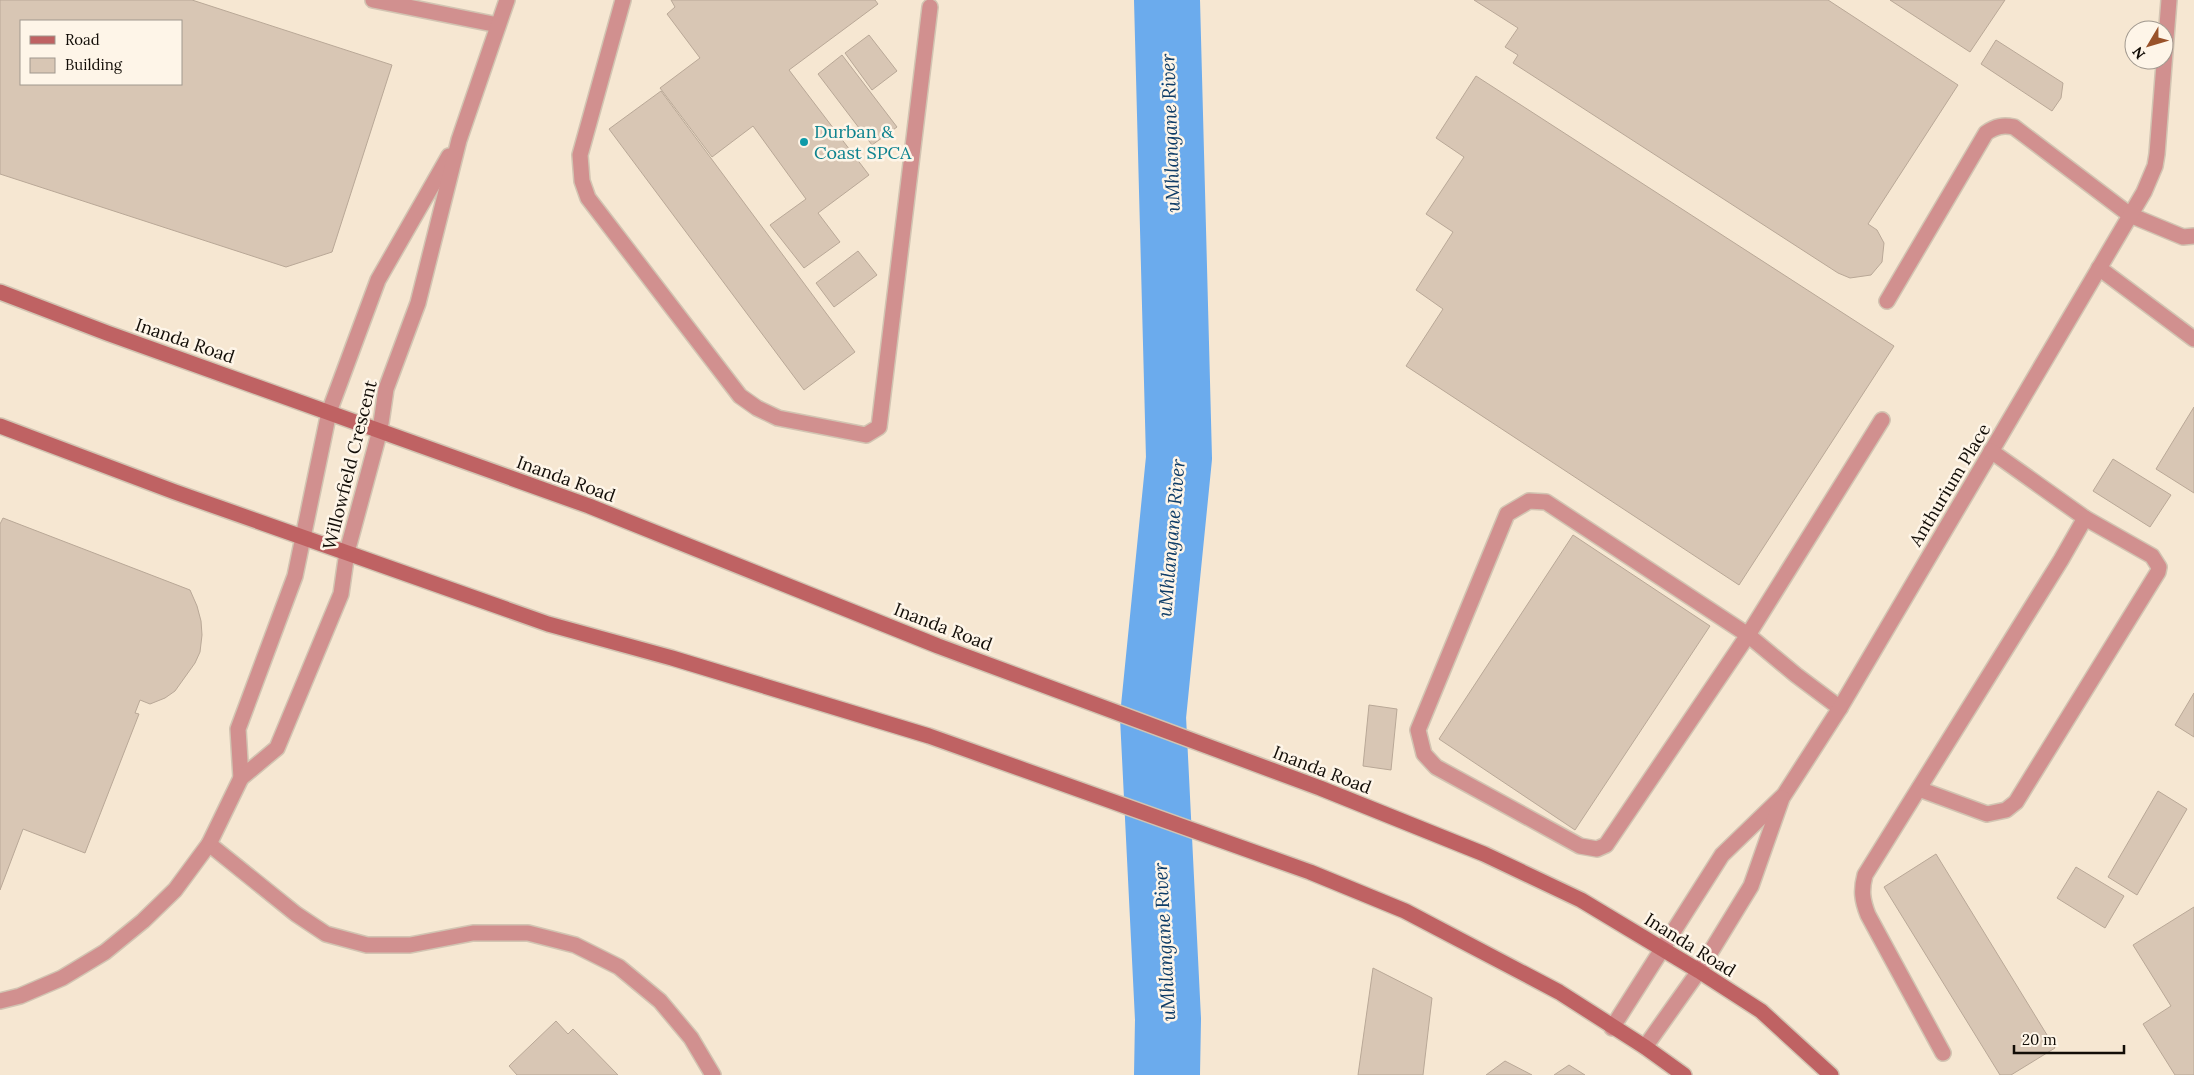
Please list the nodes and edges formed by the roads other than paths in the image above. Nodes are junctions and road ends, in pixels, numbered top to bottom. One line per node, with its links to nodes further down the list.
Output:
1 (373, 0): 6 (street)
2 (507, 0): 6 (street, Willowfield Crescent)
3 (623, 0): 5 (street)
4 (2169, 0): 8 (street, Anthurium Place)
5 (930, 7)
6 (498, 25): 7 (street, Willowfield Crescent)
7 (459, 140): 14 (street, Willowfield Crescent); 17 (street, Willowfield Crescent)
8 (2130, 215): 9 (street); 10 (street, Anthurium Place); 12 (street)
9 (2194, 236)
10 (2099, 268): 13 (street); 18 (street, Anthurium Place)
11 (0, 292): 14 (main road, Inanda Road)
12 (1887, 301)
13 (2194, 340)
14 (330, 412): 17 (main road, Inanda Road); 20 (street, Willowfield Crescent)
15 (1882, 420): 22 (street)
16 (0, 426): 20 (main road)
17 (380, 430): 21 (street, Willowfield Crescent); 28 (main road, Inanda Road)
18 (1991, 451): 19 (street); 23 (street, Anthurium Place)
19 (2085, 518): 25 (street); 25 (street)
20 (302, 537): 21 (main road); 24 (street, Willowfield Crescent)
21 (348, 552): 24 (street, Willowfield Crescent); 31 (main road)
22 (1748, 634): 22 (street); 23 (street)
23 (1840, 708): 26 (street, Anthurium Place)
24 (241, 778): 27 (street, Willowfield Crescent)
25 (1919, 789): 33 (street)
26 (1784, 795): 28 (street, Anthurium Place); 29 (street, Anthurium Place)
27 (208, 844): 30 (street, Willowfield Crescent); 34 (street)
28 (1662, 949): 29 (main road, Inanda Road); 31 (street, Anthurium Place)
29 (1699, 972): 32 (street, Anthurium Place); 36 (main road, Inanda Road)
30 (0, 1001)
31 (1612, 1028): 32 (main road)
32 (1644, 1047): 35 (main road)
33 (1943, 1054)
34 (712, 1075)
35 (1684, 1075)
36 (1831, 1075)

